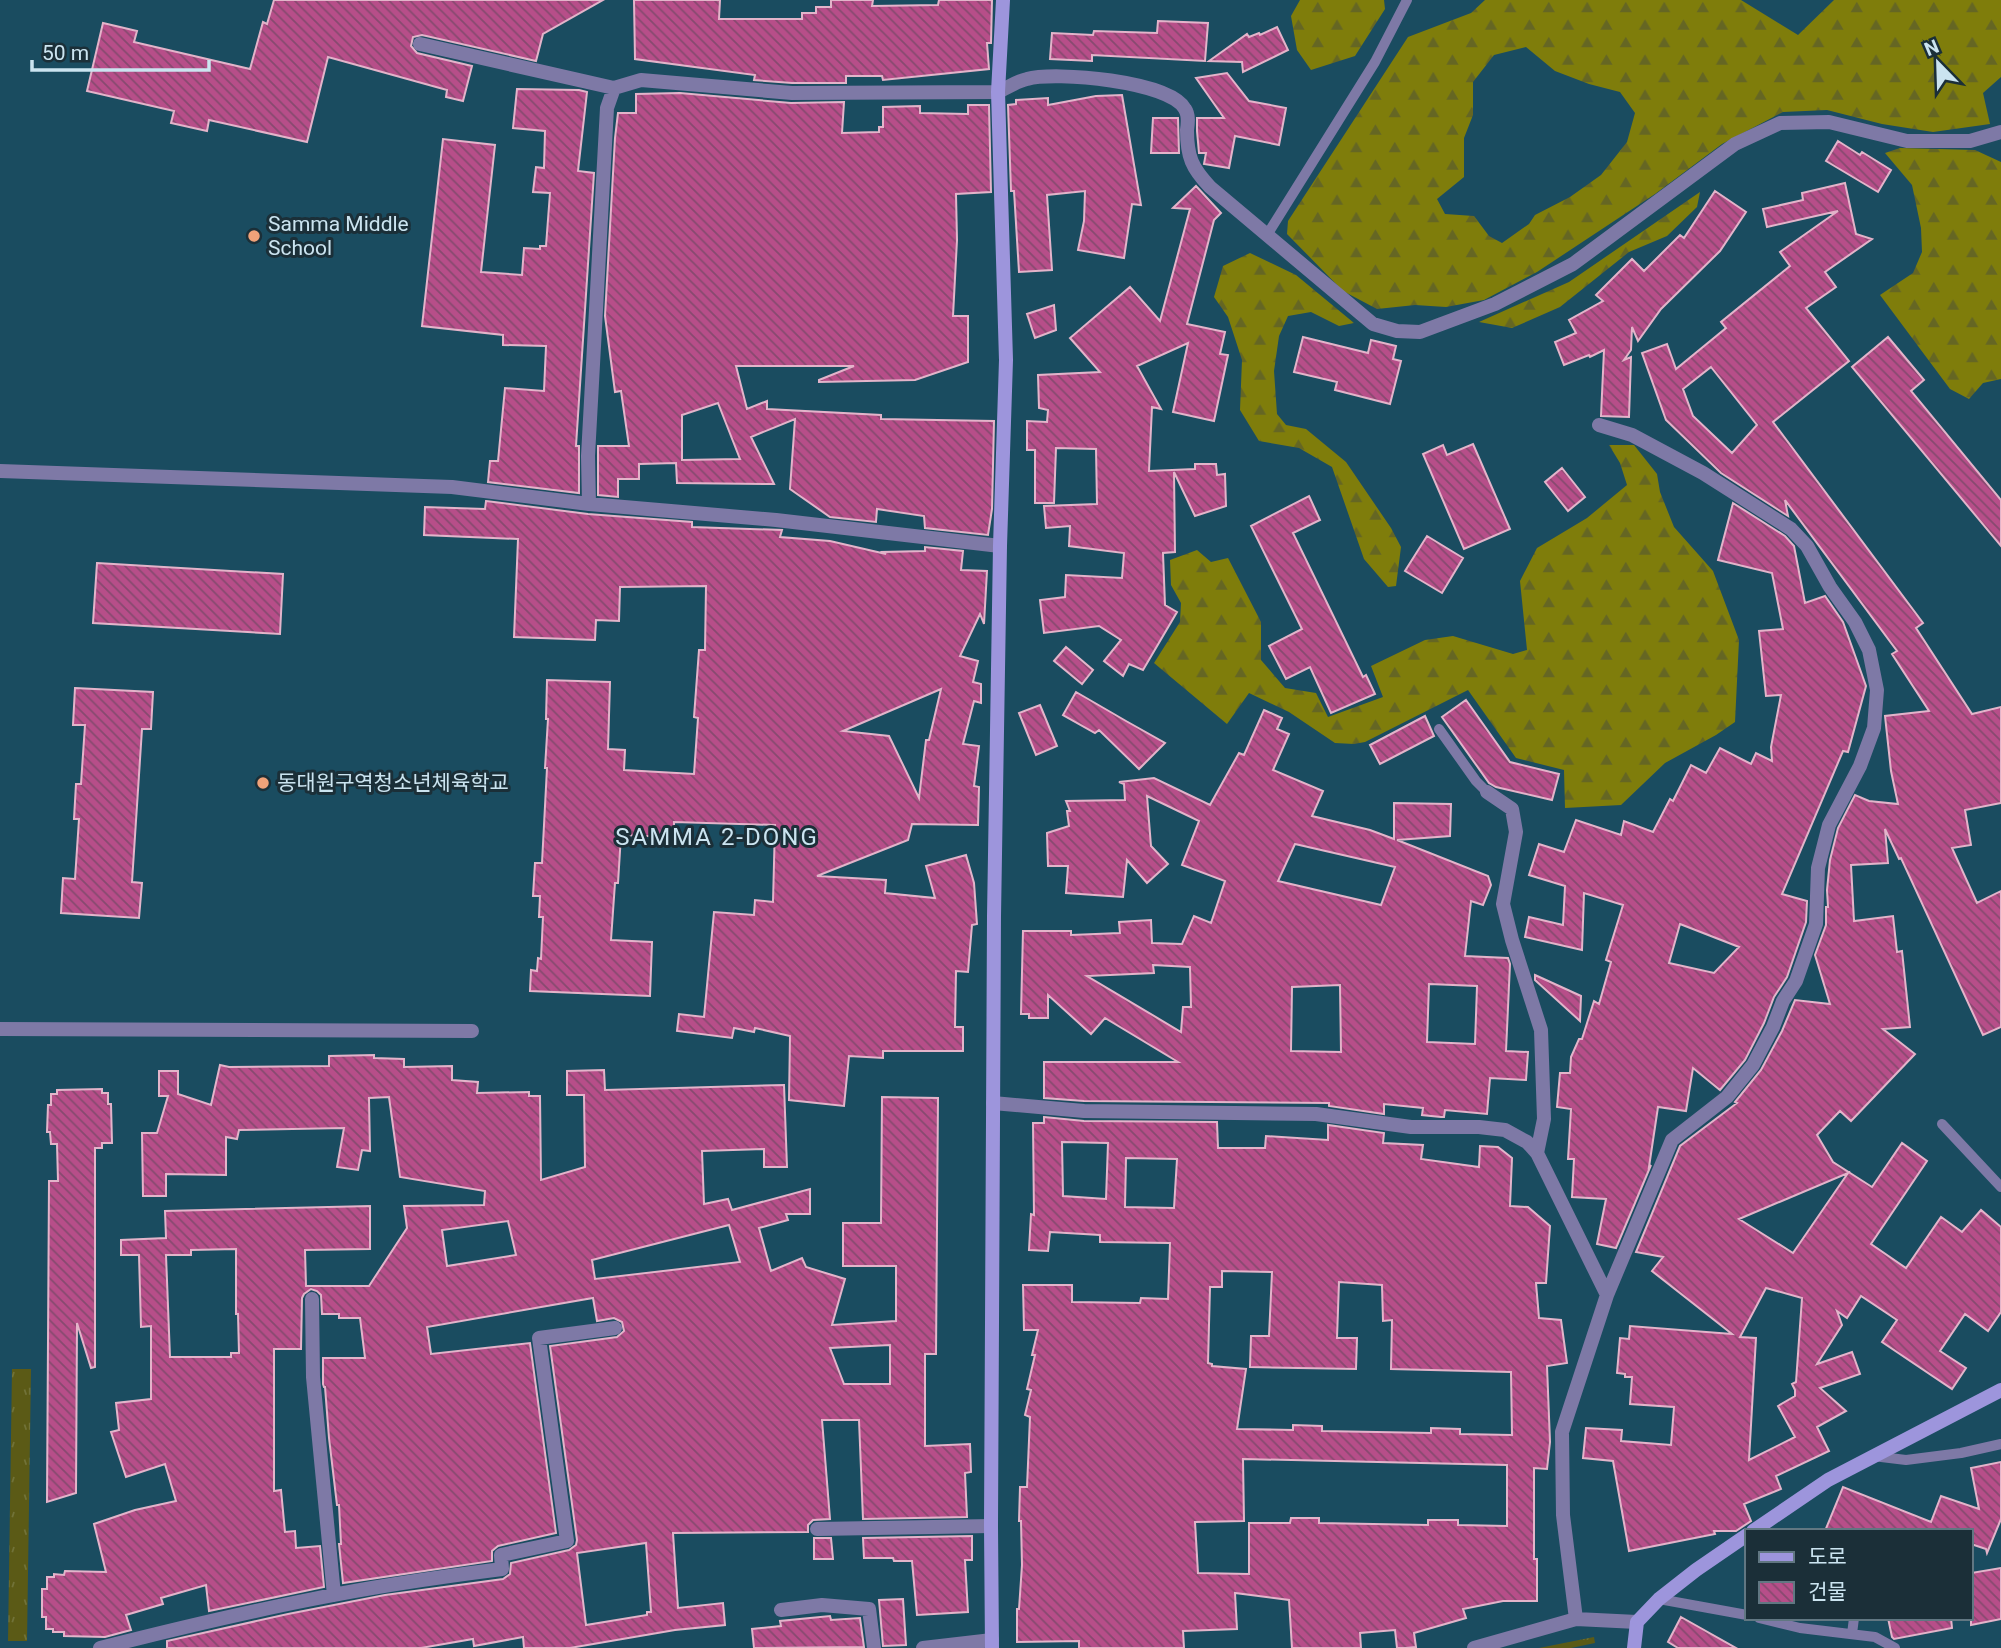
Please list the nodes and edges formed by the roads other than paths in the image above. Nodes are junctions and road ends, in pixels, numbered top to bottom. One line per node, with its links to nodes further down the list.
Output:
1 (1003, 0): 5 (street)
2 (1407, 0): 7 (lane)
3 (420, 44): 4 (street)
4 (614, 88): 5 (street); 10 (street)
5 (998, 92): 7 (street); 11 (street)
6 (2001, 132): 7 (street)
7 (1267, 235)
8 (1600, 425): 20 (street)
9 (0, 471): 10 (street)
10 (589, 504): 11 (street)
11 (1000, 546): 16 (street)
12 (1439, 729): 13 (lane)
13 (1487, 792): 18 (street)
14 (0, 1029): 15 (street)
15 (472, 1031)
16 (993, 1103): 18 (street); 26 (street)
17 (1942, 1124): 19 (lane)
18 (1537, 1153): 20 (street)
19 (2001, 1186)
20 (1607, 1295): 34 (street)
21 (312, 1299): 30 (street)
22 (615, 1328): 30 (street)
23 (2001, 1390): 25 (street)
24 (2001, 1444): 25 (lane)
25 (1873, 1456): 28 (street)
26 (991, 1526): 27 (street); 39 (street)
27 (817, 1529)
28 (1757, 1529)
29 (1745, 1536): 31 (street)
30 (334, 1595): 40 (street)
31 (1659, 1599): 33 (lane); 37 (street)
32 (781, 1610): 41 (street)
33 (1745, 1615)
34 (1576, 1619): 37 (street); 43 (street)
35 (1767, 1620): 38 (lane)
36 (1854, 1620): 38 (lane)
37 (1637, 1622): 44 (street)
38 (1852, 1634): 45 (lane)
39 (992, 1644): 42 (street)
40 (100, 1648)
41 (874, 1648)
42 (923, 1648)
43 (1474, 1648)
44 (1634, 1648)
45 (1895, 1648)

